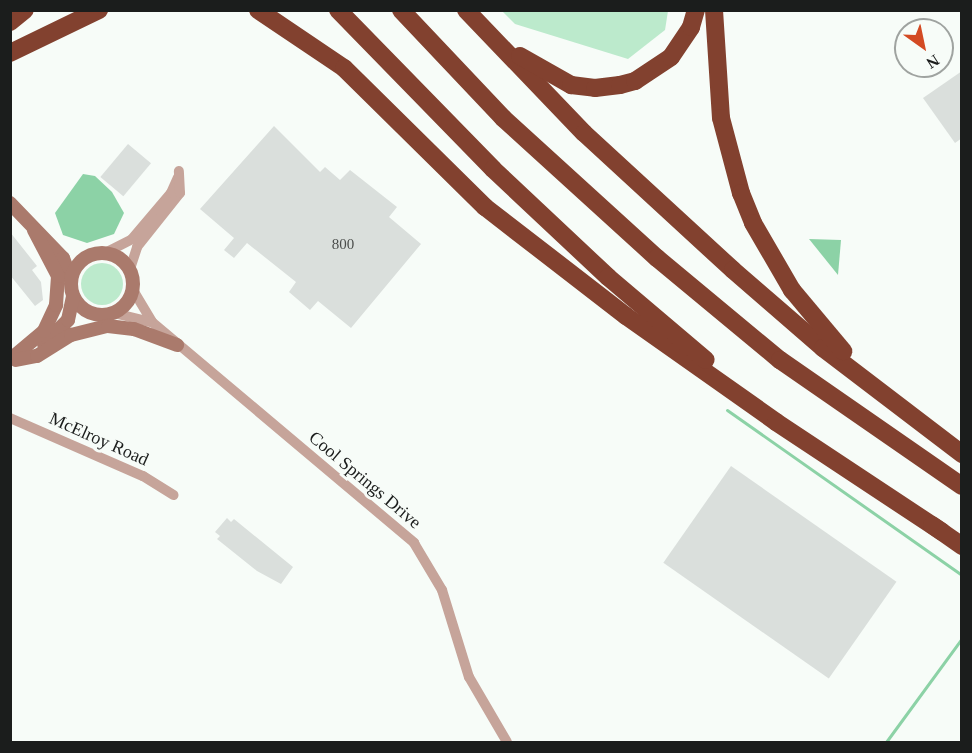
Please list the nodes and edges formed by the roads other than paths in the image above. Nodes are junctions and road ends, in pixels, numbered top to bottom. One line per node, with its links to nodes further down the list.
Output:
1 (25, 10): 9 (highway)
2 (99, 10): 10 (highway)
3 (258, 10): 29 (highway)
4 (338, 10): 29 (highway)
5 (401, 10): 27 (highway)
6 (468, 10): 7 (highway); 25 (highway)
7 (696, 10)
8 (714, 10): 25 (highway)
9 (10, 22)
10 (10, 53)
11 (10, 203): 12 (street)
12 (34, 230): 14 (street); 16 (street); 23 (street)
13 (105, 253): 14 (street); 15 (street); 15 (street)
14 (86, 257): 16 (street)
15 (130, 269): 17 (street)
16 (71, 280): 18 (street)
17 (133, 290): 19 (street); 21 (street, Cool Springs Drive)
18 (73, 297): 20 (street); 23 (street)
19 (114, 313): 20 (street); 21 (street, Cool Springs Drive)
20 (93, 314): 23 (street)
21 (152, 322): 22 (street, Cool Springs Drive)
22 (177, 345): 23 (street); 31 (street, Cool Springs Drive)
23 (12, 360)
24 (10, 418): 28 (street, McElroy Road)
25 (920, 421): 26 (highway)
26 (962, 454)
27 (962, 486)
28 (173, 495)
29 (942, 532): 30 (highway)
30 (962, 546)
31 (507, 742)

